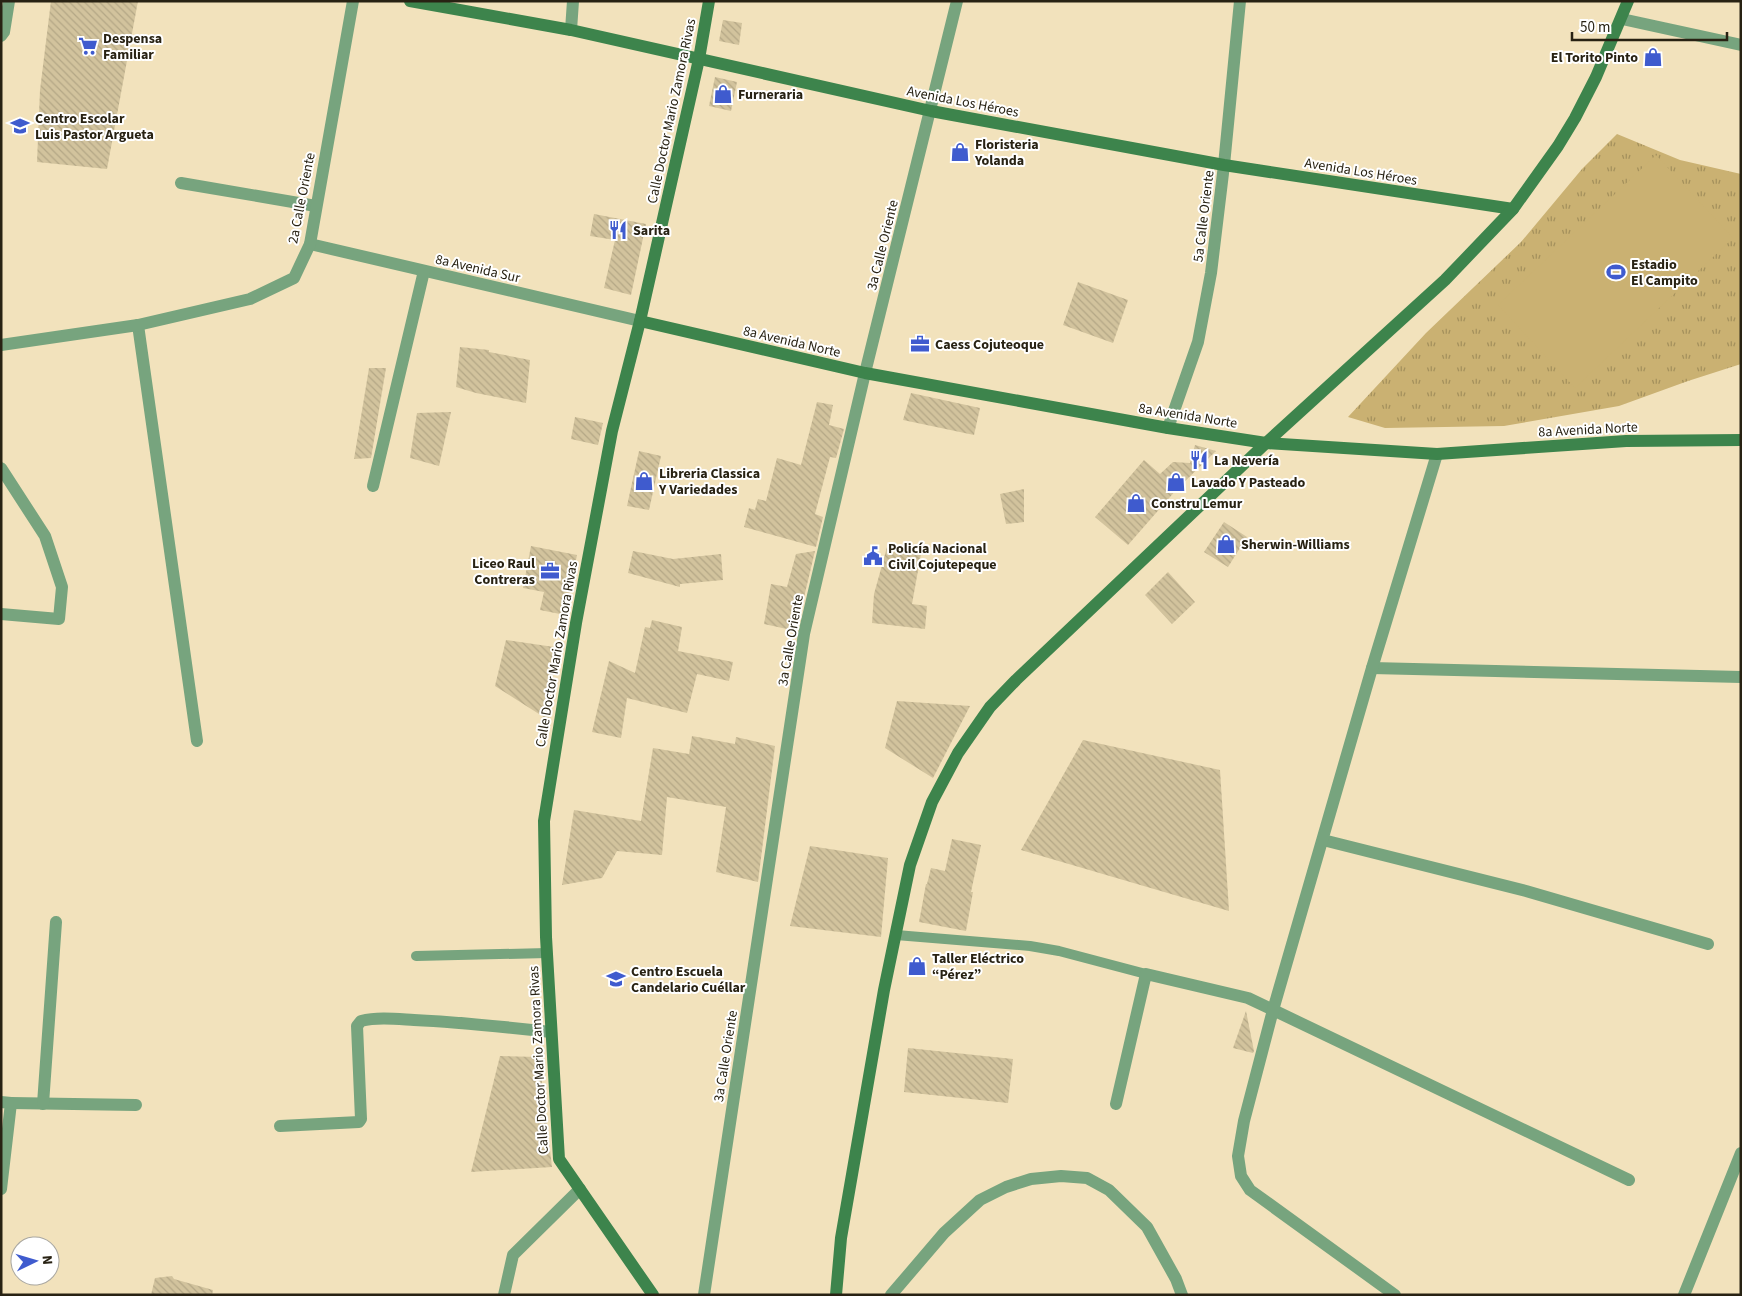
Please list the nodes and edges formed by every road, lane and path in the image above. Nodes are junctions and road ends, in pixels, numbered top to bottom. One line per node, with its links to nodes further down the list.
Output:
1 (9, 1): 12 (street)
2 (353, 1): 18 (street, 2a Calle Oriente)
3 (410, 1): 11 (main road, Avenida Los Héroes)
4 (573, 1): 11 (street)
5 (709, 1): 14 (main road, Calle Doctor Mario Zamora Rivas)
6 (957, 1): 15 (street, 3a Calle Oriente)
7 (1240, 1): 16 (street, 5a Calle Oriente)
8 (1623, 1): 9 (street)
9 (1628, 2): 10 (main road)
10 (1622, 19): 13 (street); 19 (main road)
11 (571, 30): 14 (main road, Avenida Los Héroes)
12 (1, 36)
13 (1741, 45)
14 (699, 59): 15 (main road, Avenida Los Héroes); 22 (main road, Calle Doctor Mario Zamora Rivas)
15 (931, 111): 16 (main road, Avenida Los Héroes); 25 (street, 3a Calle Oriente)
16 (1224, 165): 19 (main road, Avenida Los Héroes); 26 (street, 5a Calle Oriente)
17 (181, 183): 18 (street)
18 (316, 206): 20 (street, 2a Calle Oriente)
19 (1513, 209): 28 (main road)
20 (310, 244): 21 (street, 8a Avenida Sur); 23 (street, 2a Calle Oriente)
21 (424, 271): 22 (street, 8a Avenida Sur); 31 (street)
22 (640, 321): 25 (main road, 8a Avenida Norte); 40 (main road, Calle Doctor Mario Zamora Rivas)
23 (138, 325): 24 (street, 2a Calle Oriente); 35 (street)
24 (1, 345)
25 (865, 373): 26 (main road, 8a Avenida Norte); 56 (street, 3a Calle Oriente)
26 (1168, 428): 28 (main road, 8a Avenida Norte)
27 (1741, 440): 29 (main road, 8a Avenida Norte)
28 (1266, 443): 29 (main road, 8a Avenida Norte); 38 (main road)
29 (1437, 454): 33 (street)
30 (1, 468): 32 (street)
31 (373, 486)
32 (1, 614)
33 (1372, 668): 34 (street); 36 (street)
34 (1741, 676)
35 (197, 741)
36 (1323, 840): 39 (street); 43 (street)
37 (56, 922): 46 (street)
38 (896, 935): 42 (lane); 57 (main road)
39 (1708, 944)
40 (547, 953): 41 (lane); 44 (main road, Calle Doctor Mario Zamora Rivas)
41 (416, 956)
42 (1146, 974): 43 (street); 47 (street)
43 (1273, 1010): 51 (street); 60 (street)
44 (551, 1032): 49 (street); 53 (main road, Calle Doctor Mario Zamora Rivas)
45 (6, 1102): 46 (street); 52 (street)
46 (43, 1104): 48 (street)
47 (1116, 1104)
48 (136, 1105)
49 (280, 1126)
50 (1741, 1153): 61 (street)
51 (1629, 1180)
52 (1, 1189)
53 (580, 1189): 54 (street); 55 (main road, Calle Doctor Mario Zamora Rivas)
54 (504, 1295)
55 (654, 1295)
56 (704, 1295)
57 (836, 1295)
58 (891, 1295): 59 (street)
59 (1182, 1295)
60 (1395, 1295)
61 (1684, 1295)

